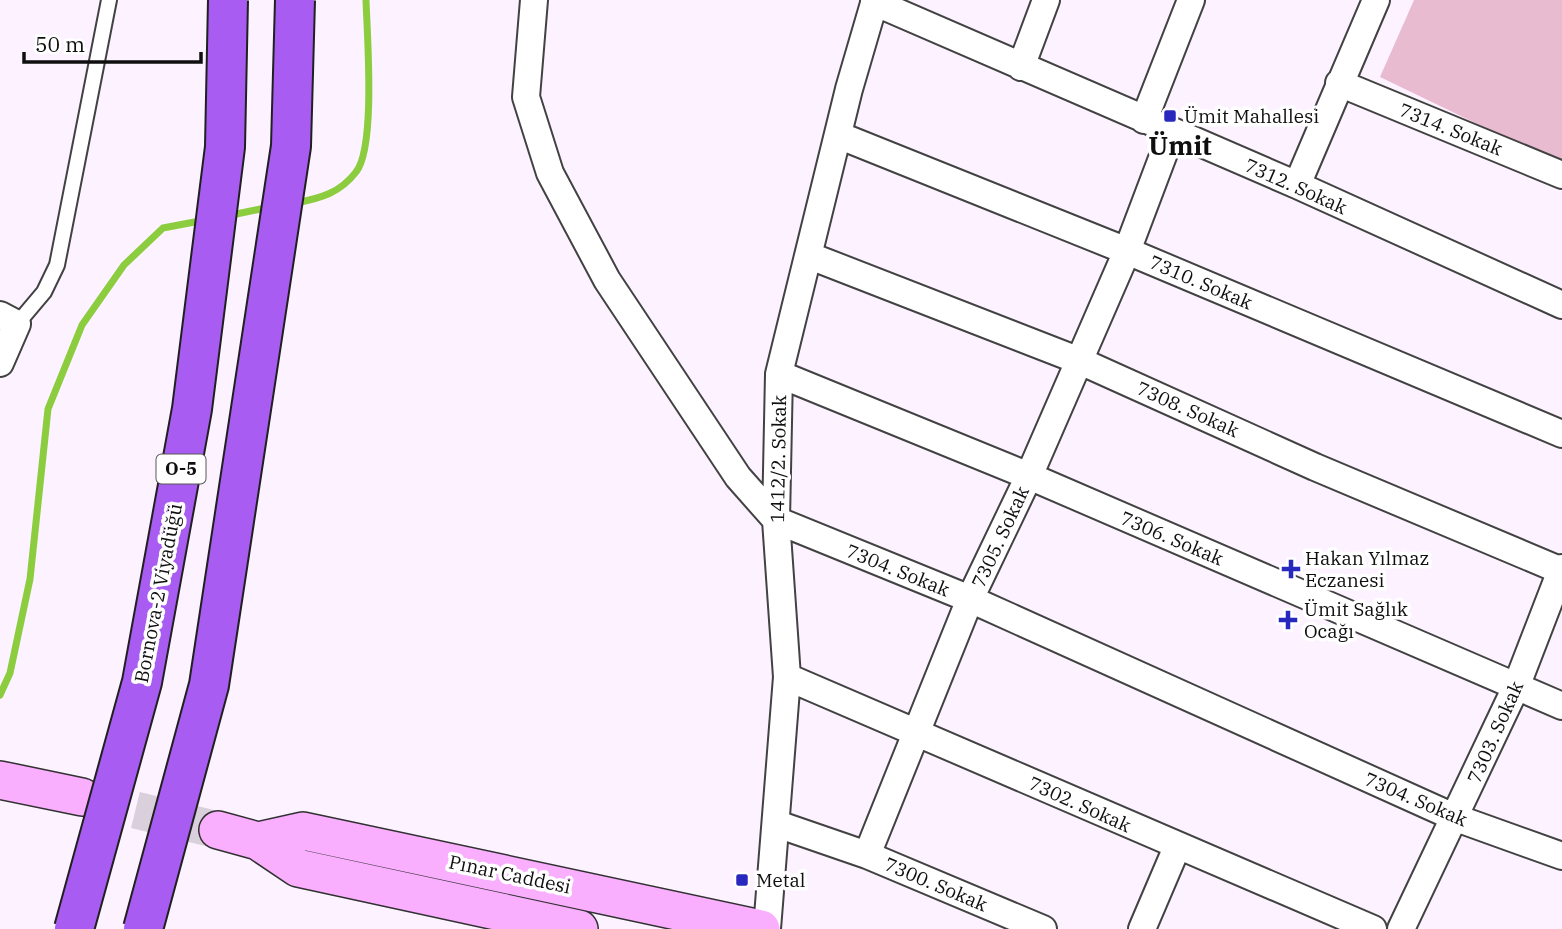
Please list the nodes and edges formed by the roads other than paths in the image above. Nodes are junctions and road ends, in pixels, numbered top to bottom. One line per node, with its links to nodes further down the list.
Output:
1 (109, 0): 19 (lane)
2 (228, 0): 41 (highway, Bornova-2 Viyadüğü / O-5, bridge)
3 (295, 0): 42 (highway, bridge)
4 (534, 0): 25 (street, 7304. Sokak)
5 (1046, 0): 9 (street)
6 (1191, 0): 11 (street)
7 (1376, 0): 10 (street)
8 (875, 1): 9 (street, 7312. Sokak); 13 (street, 1412/2. Sokak)
9 (1021, 66): 11 (street, 7312. Sokak)
10 (1339, 83): 14 (street, 7314. Sokak); 15 (street)
11 (1144, 120): 12 (street, 7312. Sokak)
12 (1172, 132): 15 (street, 7312. Sokak); 16 (street, 7305. Sokak)
13 (838, 135): 16 (street, 7310. Sokak); 17 (street, 1412/2. Sokak)
14 (1562, 176)
15 (1297, 186): 18 (street, 7312. Sokak)
16 (1127, 251): 20 (street, 7305. Sokak); 23 (street, 7310. Sokak)
17 (810, 256): 20 (street, 7308. Sokak); 22 (street, 1412/2. Sokak)
18 (1562, 305)
19 (9, 319): 21 (street)
20 (1080, 361): 24 (street, 7305. Sokak); 26 (street, 7308. Sokak)
21 (0, 363)
22 (779, 374): 24 (street, 7306. Sokak); 25 (street, 1412/2. Sokak)
23 (1562, 435)
24 (1029, 476): 27 (street, 7305. Sokak); 29 (street, 7306. Sokak)
25 (776, 520): 27 (street, 7304. Sokak); 28 (street, 1412/2. Sokak)
26 (1562, 570): 29 (street, 7303. Sokak)
27 (970, 599): 31 (street, 7305. Sokak); 34 (street, 7304. Sokak)
28 (788, 677): 31 (street, 7302. Sokak); 35 (street, 1412/2. Sokak)
29 (1516, 687): 30 (street, 7306. Sokak); 34 (street, 7303. Sokak)
30 (1562, 706)
31 (919, 732): 38 (street, 7302. Sokak); 39 (street, 7305. Sokak)
32 (0, 779): 33 (main road)
33 (82, 797)
34 (1455, 818): 40 (street, 7304. Sokak); 49 (street, 7303. Sokak)
35 (777, 824): 39 (street); 45 (street, 1412/2. Sokak)
36 (218, 830): 37 (main road, Pınar Caddesi)
37 (258, 841): 43 (main road, Pınar Caddesi); 44 (main road, Pınar Caddesi)
38 (1177, 847): 47 (street); 48 (street, 7302. Sokak)
39 (867, 855): 46 (street, 7300. Sokak)
40 (1562, 856)
41 (74, 929)
42 (143, 929)
43 (579, 929)
44 (761, 929)
45 (767, 929)
46 (1043, 929)
47 (1143, 929)
48 (1373, 929)
49 (1401, 929)

